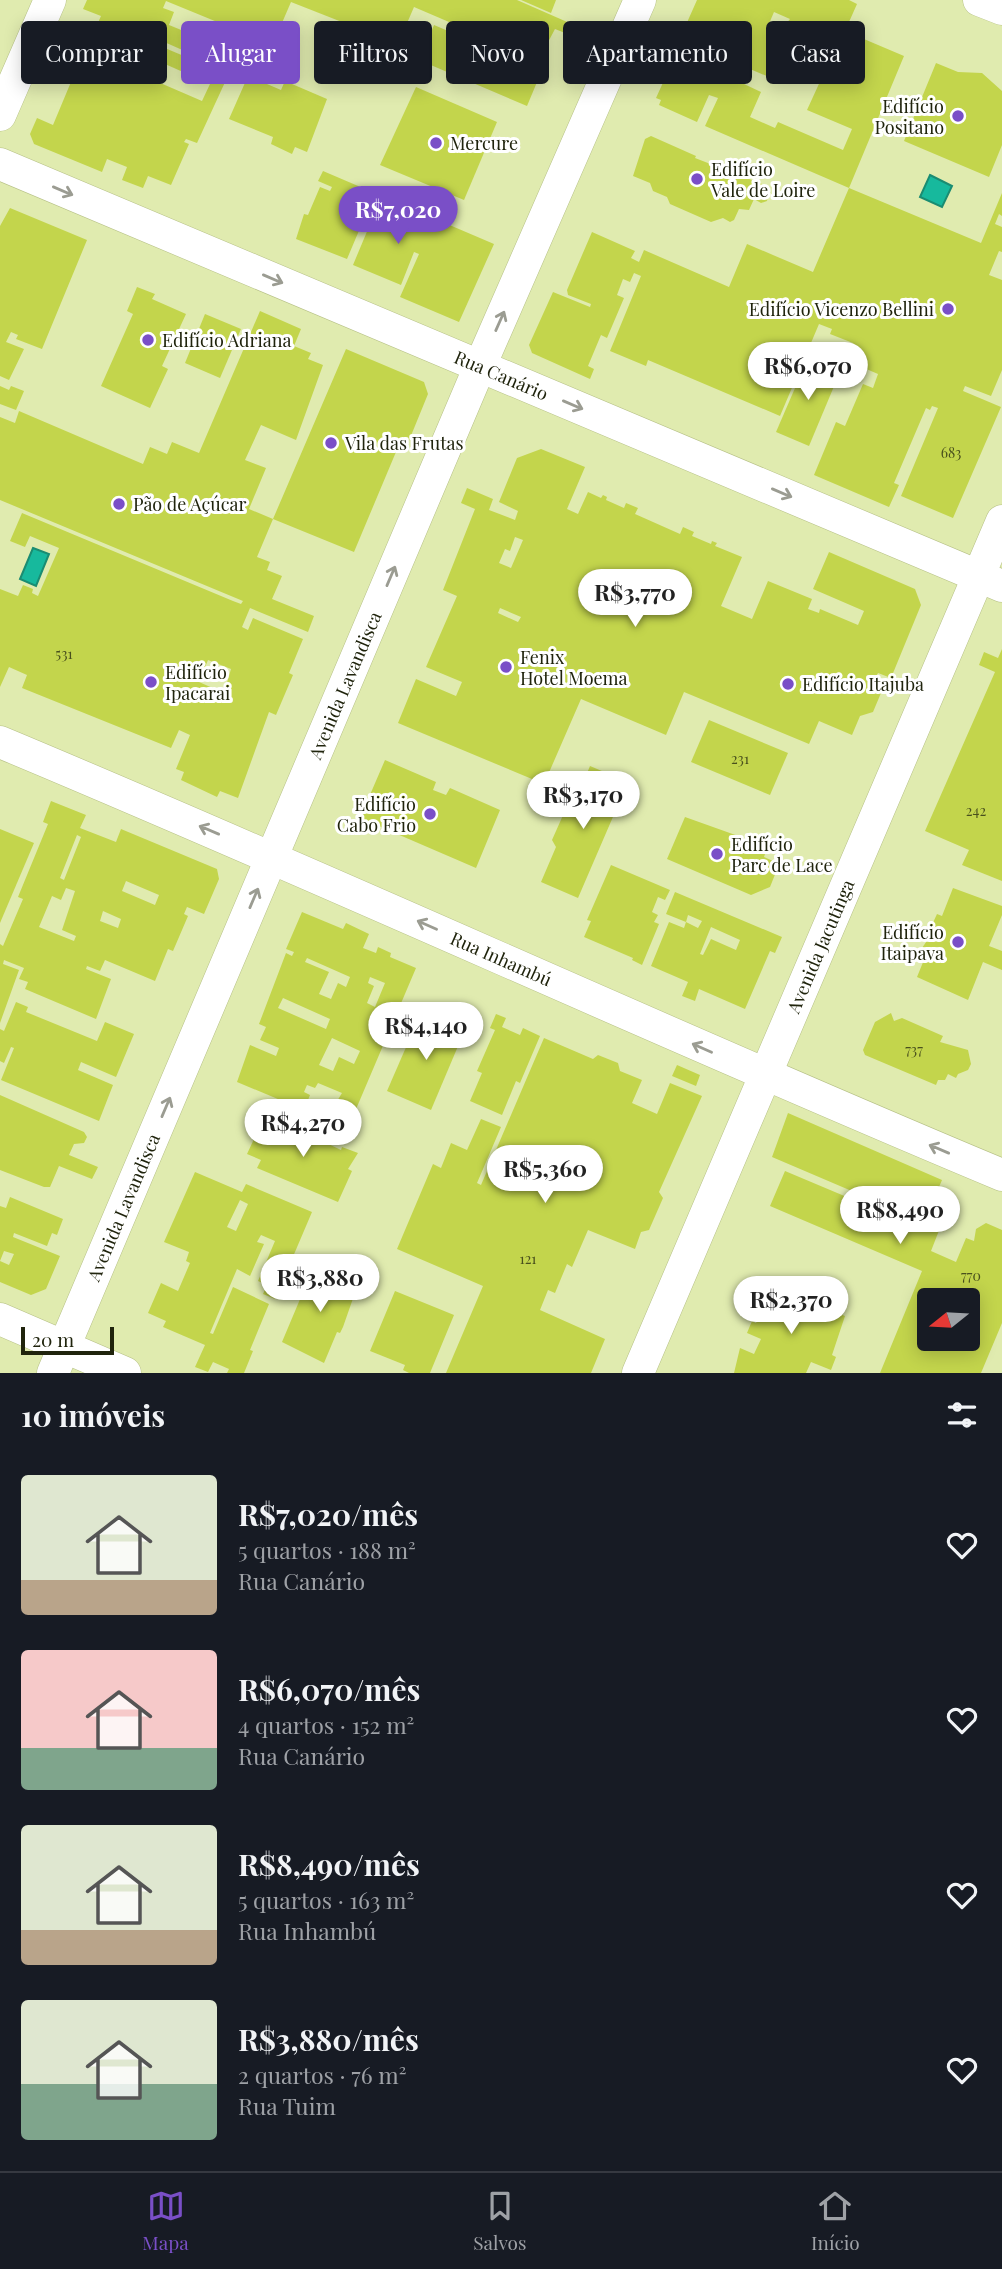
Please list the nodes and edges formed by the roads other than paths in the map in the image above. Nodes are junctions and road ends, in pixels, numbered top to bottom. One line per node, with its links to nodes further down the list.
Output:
1 (50, 0): 5 (street)
2 (640, 0): 7 (street, Avenida Lavandisca, one-way to 2)
3 (979, 0): 4 (street)
4 (1002, 9)
5 (0, 116)
6 (0, 164): 7 (street, Rua Canário, one-way to 7)
7 (480, 366): 9 (street, Rua Canário, one-way to 9); 11 (street, Avenida Lavandisca, one-way to 7)
8 (1002, 521): 9 (street, Avenida Jacutinga)
9 (990, 581): 12 (street, Avenida Jacutinga)
10 (0, 742): 11 (street, Rua Inhambú, one-way to 10)
11 (272, 856): 12 (street, Rua Inhambú, one-way to 11); 15 (street, Avenida Lavandisca, one-way to 11)
12 (764, 1076): 13 (street, Rua Inhambú, one-way to 12); 17 (street, Avenida Jacutinga)
13 (1002, 1175)
14 (0, 1319): 15 (street)
15 (59, 1360): 16 (street)
16 (125, 1373)
17 (638, 1373)

